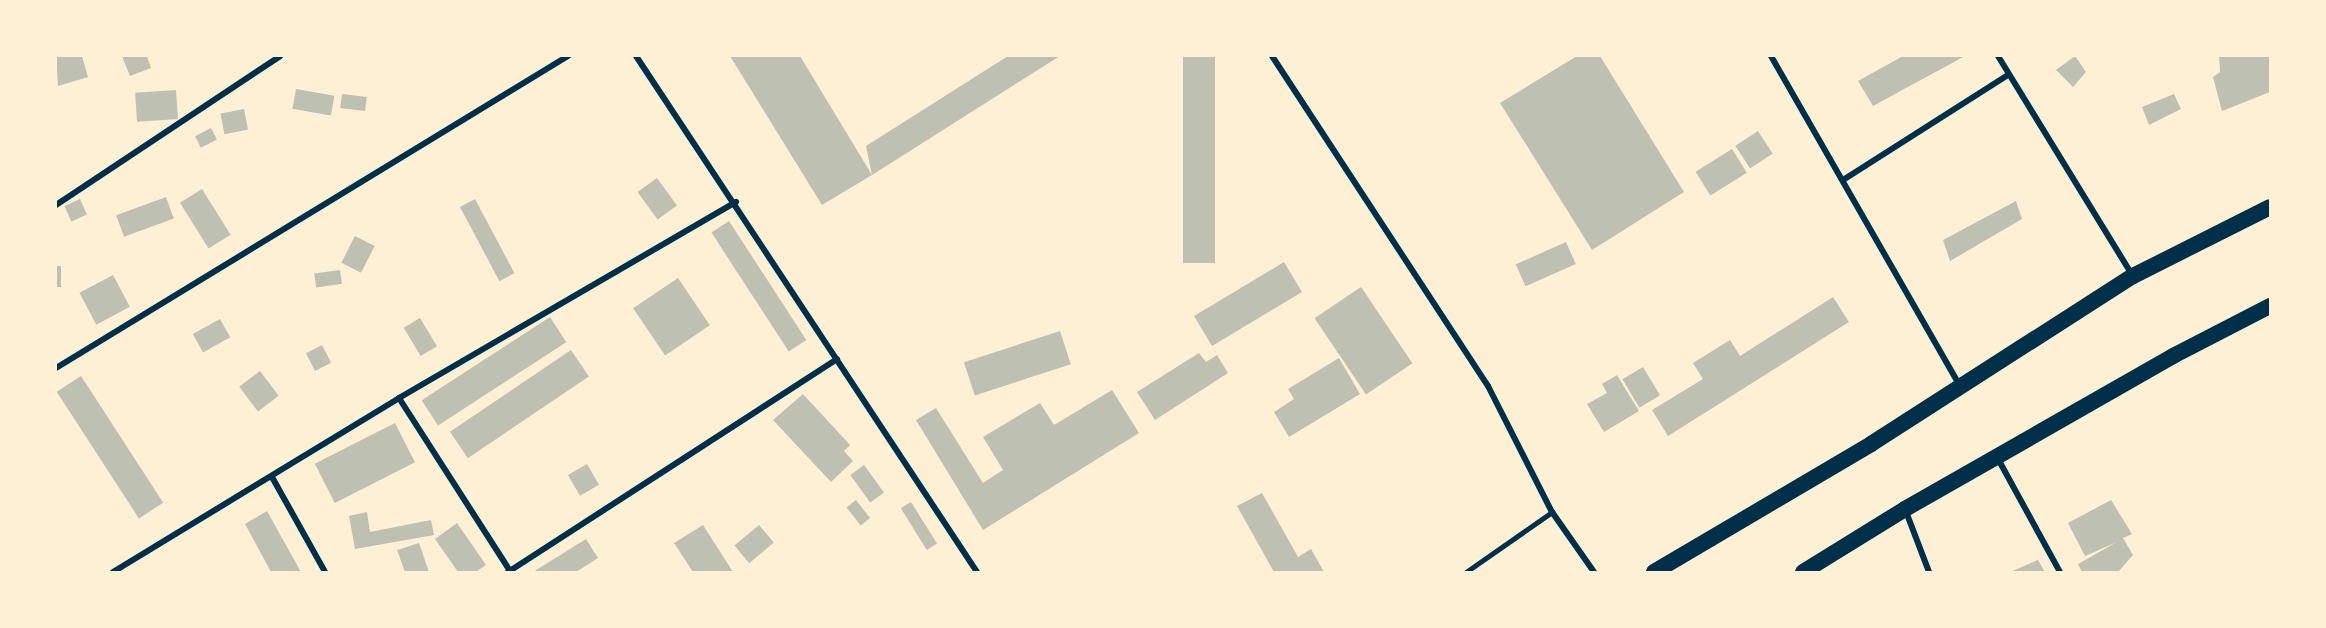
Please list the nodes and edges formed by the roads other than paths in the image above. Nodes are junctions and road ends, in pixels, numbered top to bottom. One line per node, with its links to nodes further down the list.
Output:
1 (280, 56): 10 (street)
2 (568, 56): 15 (street)
3 (636, 56): 9 (street)
4 (1272, 56): 21 (street)
5 (1771, 56): 8 (street)
6 (1998, 56): 7 (street)
7 (2008, 75): 8 (street); 12 (street)
8 (1843, 180): 16 (street)
9 (736, 202): 14 (street); 17 (street)
10 (56, 205)
11 (2271, 207): 12 (highway)
12 (2133, 276): 16 (highway)
13 (2271, 306): 18 (highway)
14 (837, 359): 22 (street); 25 (street)
15 (56, 368)
16 (1961, 387): 28 (highway)
17 (399, 398): 19 (street); 22 (street)
18 (1997, 456): 20 (highway); 31 (street)
19 (272, 477): 23 (street); 24 (street)
20 (1905, 509): 29 (highway); 30 (street)
21 (1552, 512): 26 (lane); 27 (street)
22 (509, 572)
23 (113, 573)
24 (326, 573)
25 (977, 573)
26 (1466, 573)
27 (1594, 573)
28 (1654, 573)
29 (1803, 573)
30 (1929, 573)
31 (2060, 573)

